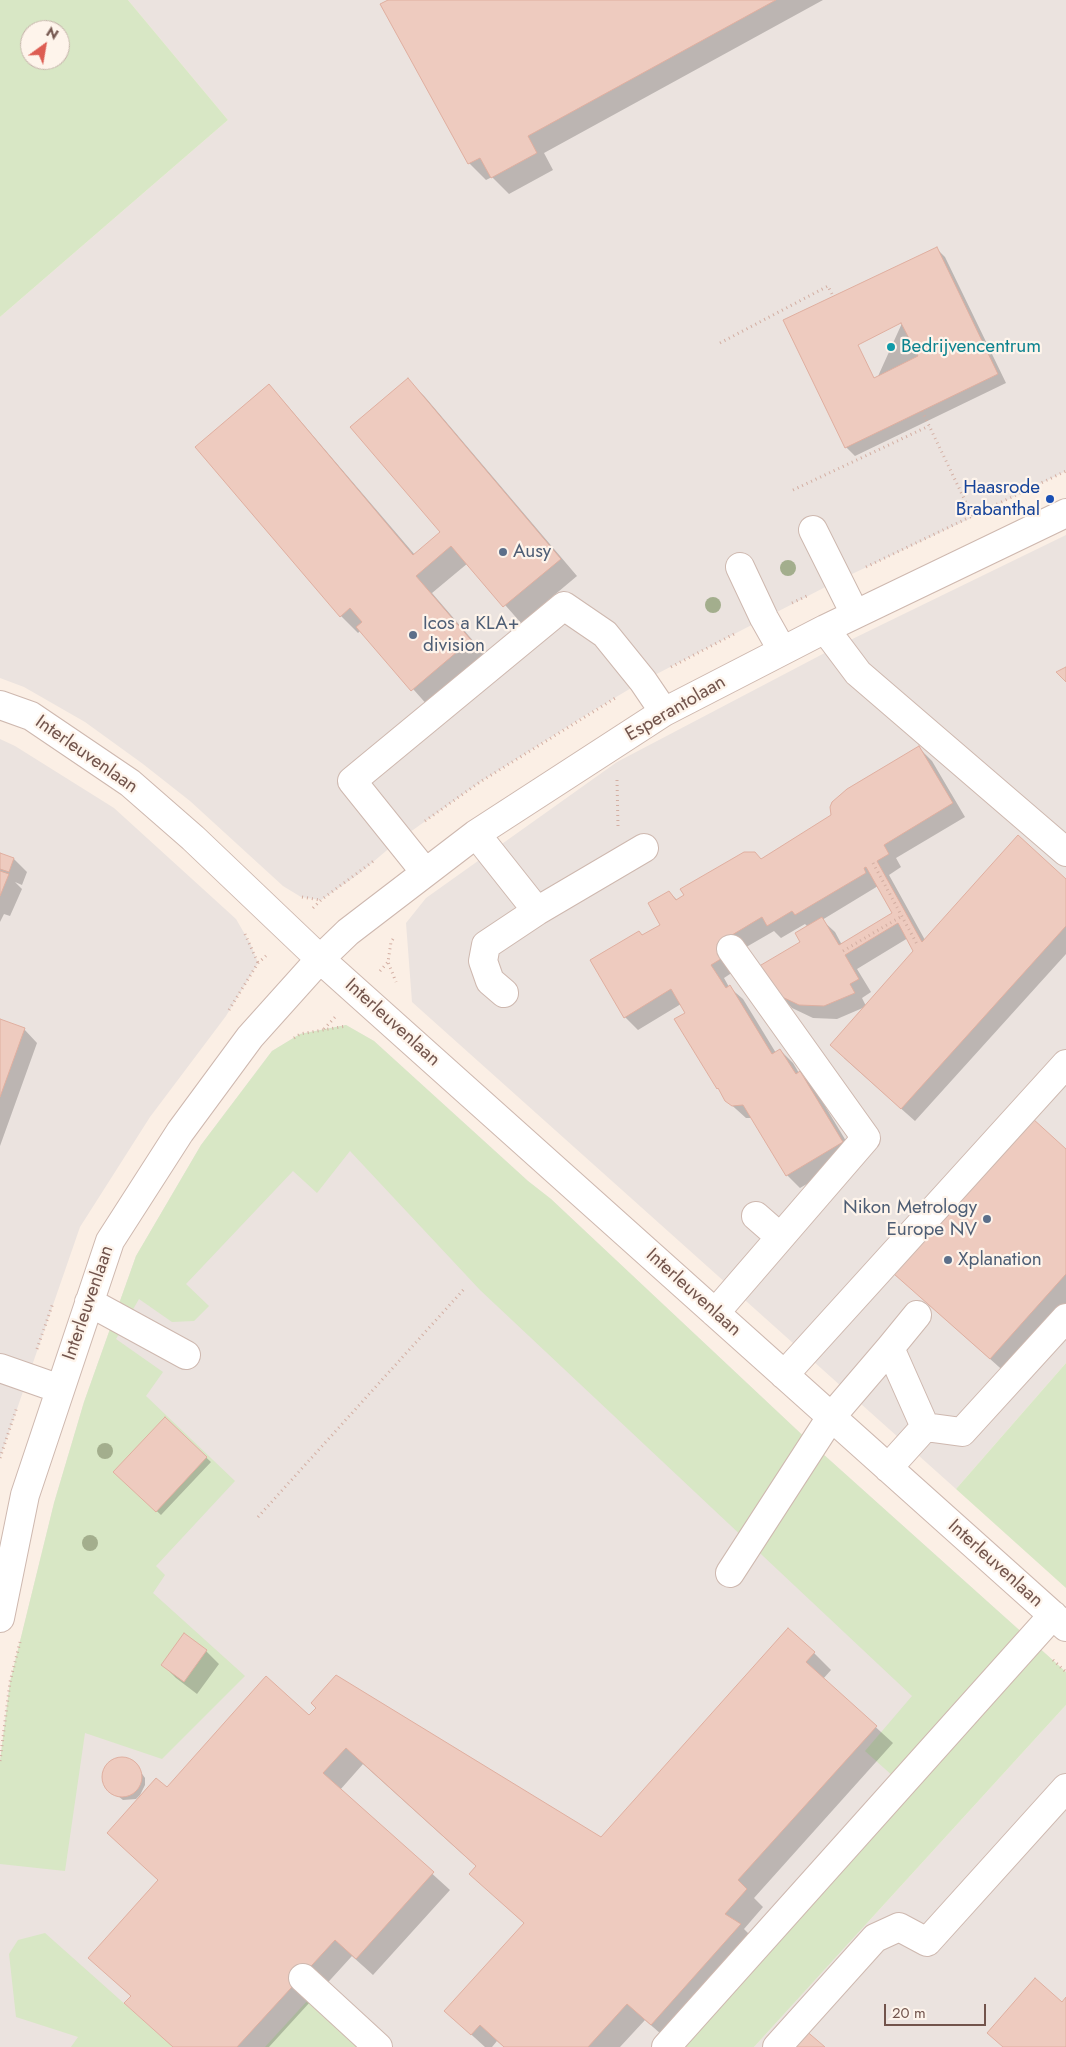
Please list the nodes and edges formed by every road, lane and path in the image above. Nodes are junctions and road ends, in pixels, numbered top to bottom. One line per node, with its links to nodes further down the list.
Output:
1 (833, 296): 2 (path)
2 (720, 343)
3 (922, 411): 4 (path)
4 (929, 426): 5 (path); 6 (path)
5 (1066, 471)
6 (793, 490)
7 (1066, 513): 10 (street, Esperantolaan)
8 (813, 530): 10 (street)
9 (740, 567): 12 (street)
10 (855, 614): 11 (street, Esperantolaan)
11 (825, 629): 12 (street, Esperantolaan); 18 (street)
12 (782, 650): 14 (street, Esperantolaan)
13 (0, 705): 28 (street, Interleuvenlaan)
14 (664, 712): 16 (street, Esperantolaan); 21 (street)
15 (617, 771): 19 (path)
16 (476, 834): 21 (street, Esperantolaan); 22 (street)
17 (644, 848): 19 (street)
18 (1066, 852)
19 (618, 862): 22 (street)
20 (873, 863): 23 (path)
21 (425, 872): 28 (street, Esperantolaan)
22 (537, 911): 30 (street)
23 (902, 916): 25 (path); 27 (path)
24 (241, 927): 29 (path)
25 (918, 946)
26 (731, 949): 33 (street)
27 (843, 951)
28 (320, 959): 35 (street, Interleuvenlaan); 36 (street, Interleuvenlaan)
29 (258, 964)
30 (504, 993)
31 (1066, 1064): 42 (street)
32 (756, 1216): 33 (street)
33 (780, 1237): 36 (street)
34 (465, 1288): 47 (path)
35 (89, 1302): 40 (street); 43 (street, Interleuvenlaan)
36 (715, 1313): 42 (street, Interleuvenlaan)
37 (917, 1315): 39 (street)
38 (1066, 1318): 45 (street)
39 (890, 1348): 44 (street); 45 (street)
40 (186, 1355)
41 (0, 1368): 43 (street)
42 (784, 1375): 44 (street, Interleuvenlaan)
43 (60, 1389): 49 (street, Interleuvenlaan)
44 (831, 1417): 46 (street, Interleuvenlaan); 48 (street)
45 (925, 1427): 46 (street)
46 (888, 1468): 50 (street, Interleuvenlaan)
47 (258, 1516)
48 (730, 1573)
49 (0, 1618)
50 (1059, 1621): 54 (street)
51 (1066, 1788): 55 (street)
52 (303, 1978): 53 (street)
53 (378, 2047)
54 (666, 2047)
55 (777, 2047)

